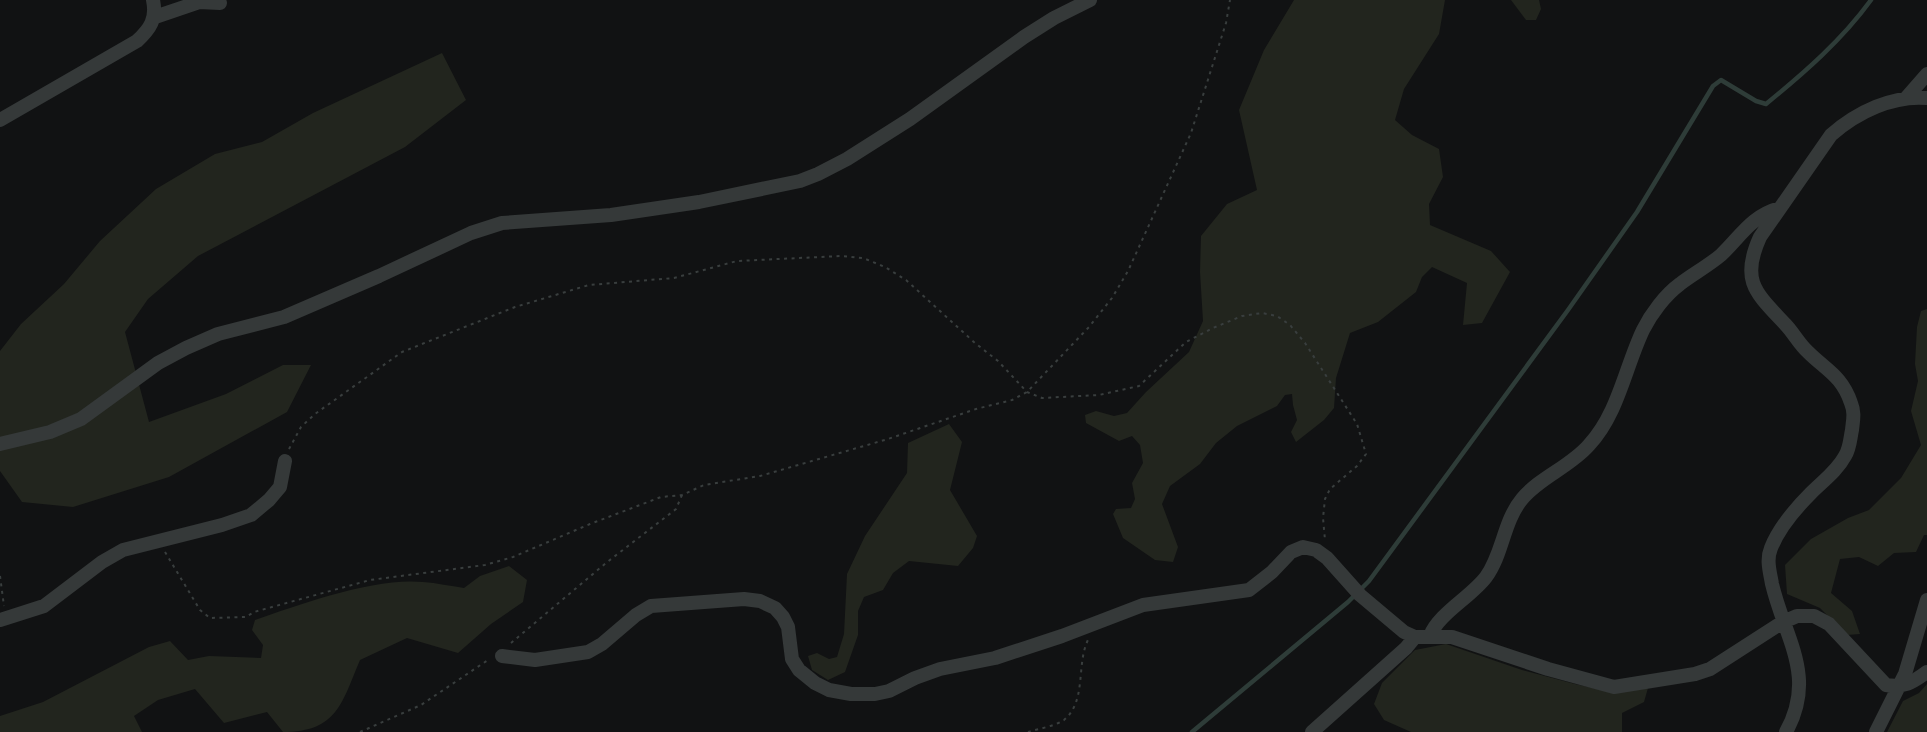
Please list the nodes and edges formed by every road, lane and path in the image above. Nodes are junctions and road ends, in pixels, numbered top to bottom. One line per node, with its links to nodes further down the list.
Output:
1 (153, 0): 5 (street)
2 (1090, 0): 12 (street)
3 (1230, 0): 11 (path)
4 (220, 3): 5 (street)
5 (155, 17): 9 (street)
6 (1927, 74): 7 (street)
7 (1906, 98): 8 (street); 10 (street)
8 (1927, 98)
9 (0, 120)
10 (1780, 208): 21 (street); 22 (street)
11 (1027, 392): 13 (path); 14 (path); 16 (path)
12 (0, 444)
13 (285, 461): 15 (street)
14 (682, 495): 15 (path); 24 (path)
15 (156, 541): 19 (street)
16 (1328, 558): 20 (street); 23 (street)
17 (0, 576): 19 (path)
18 (1927, 600): 26 (street)
19 (4, 619)
20 (1102, 620): 24 (street); 28 (path)
21 (1783, 622): 22 (street); 26 (street); 30 (street)
22 (1430, 636): 23 (street)
23 (1415, 637): 29 (street)
24 (502, 656): 27 (path)
25 (1927, 672): 26 (street)
26 (1899, 687): 31 (street)
27 (360, 732)
28 (1028, 732)
29 (1312, 732)
30 (1786, 732)
31 (1876, 732)

